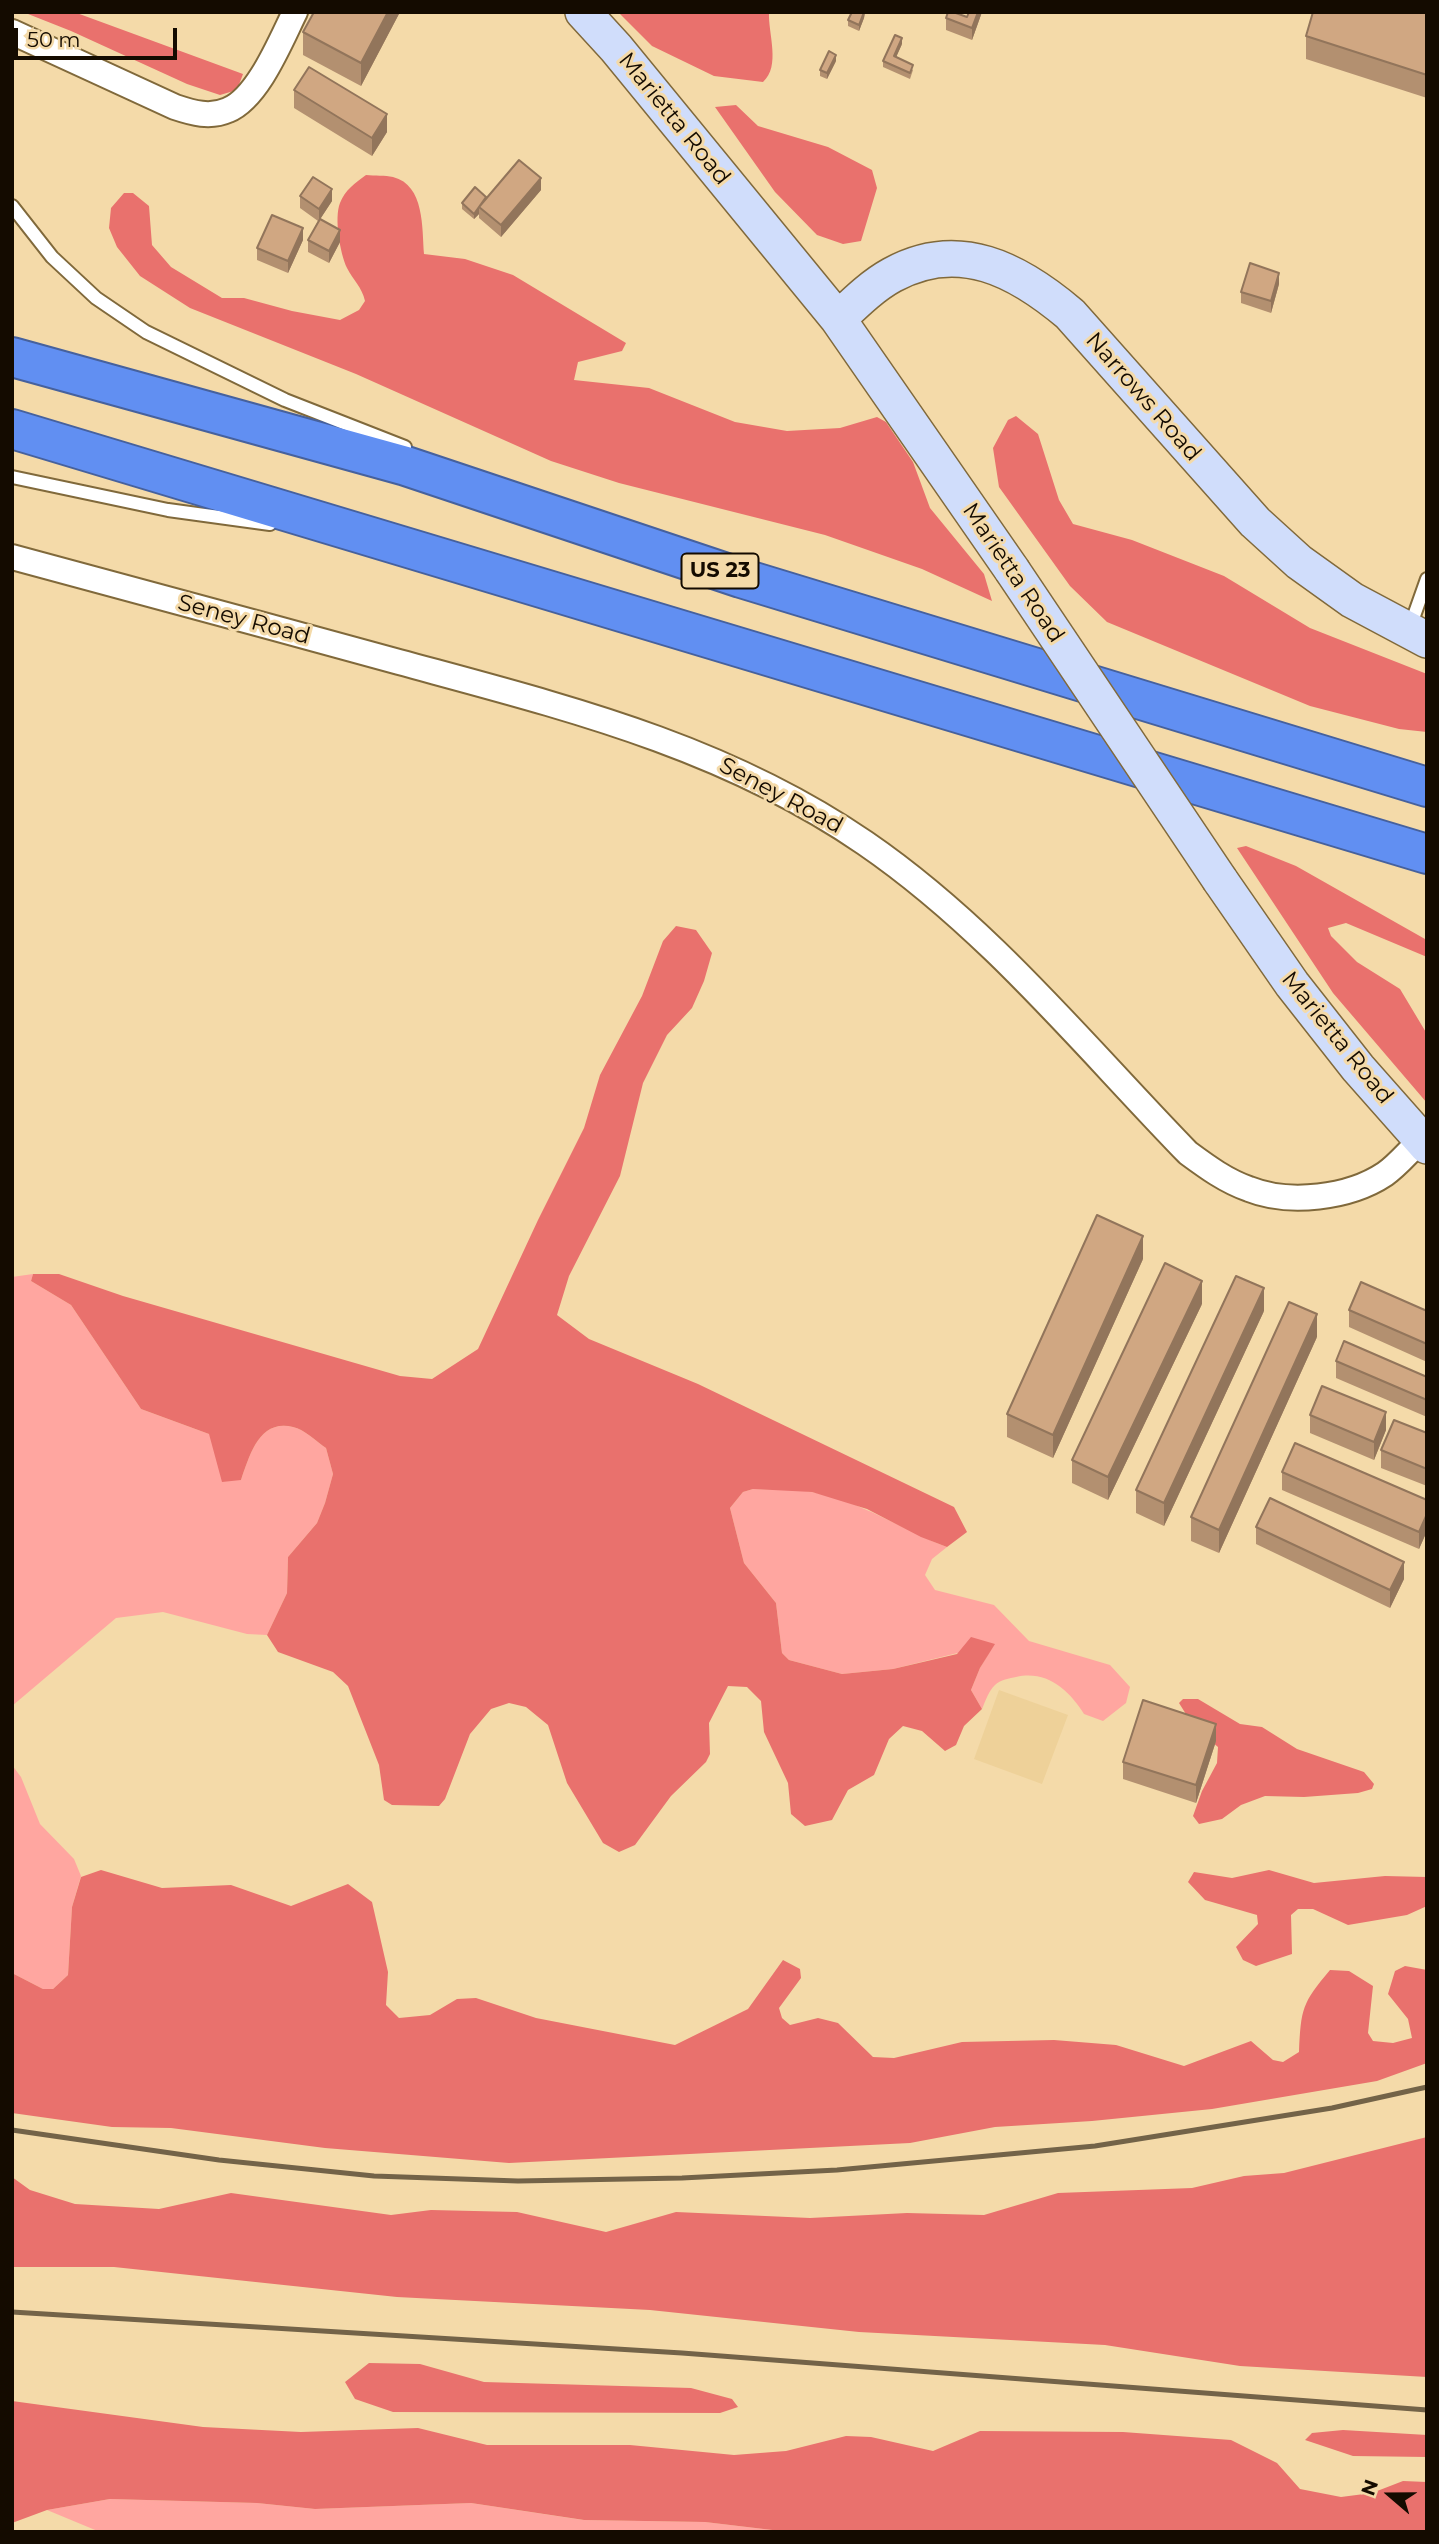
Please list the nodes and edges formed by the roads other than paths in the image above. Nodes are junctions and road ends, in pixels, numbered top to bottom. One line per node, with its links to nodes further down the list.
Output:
1 (295, 12): 3 (street)
2 (583, 12): 5 (street, Marietta Road)
3 (12, 32)
4 (12, 206): 8 (lane)
5 (838, 319): 15 (street, Narrows Road); 18 (street, Marietta Road, bridge)
6 (12, 357): 13 (highway, US 23)
7 (12, 429): 11 (highway)
8 (415, 451)
9 (12, 477): 11 (lane)
10 (481, 477): 13 (lane)
11 (366, 537): 17 (highway)
12 (12, 557): 18 (street, Seney Road)
13 (741, 578): 16 (highway, US 23)
14 (1427, 579): 15 (lane)
15 (1418, 635)
16 (1427, 787)
17 (1427, 854)
18 (1424, 1143)

